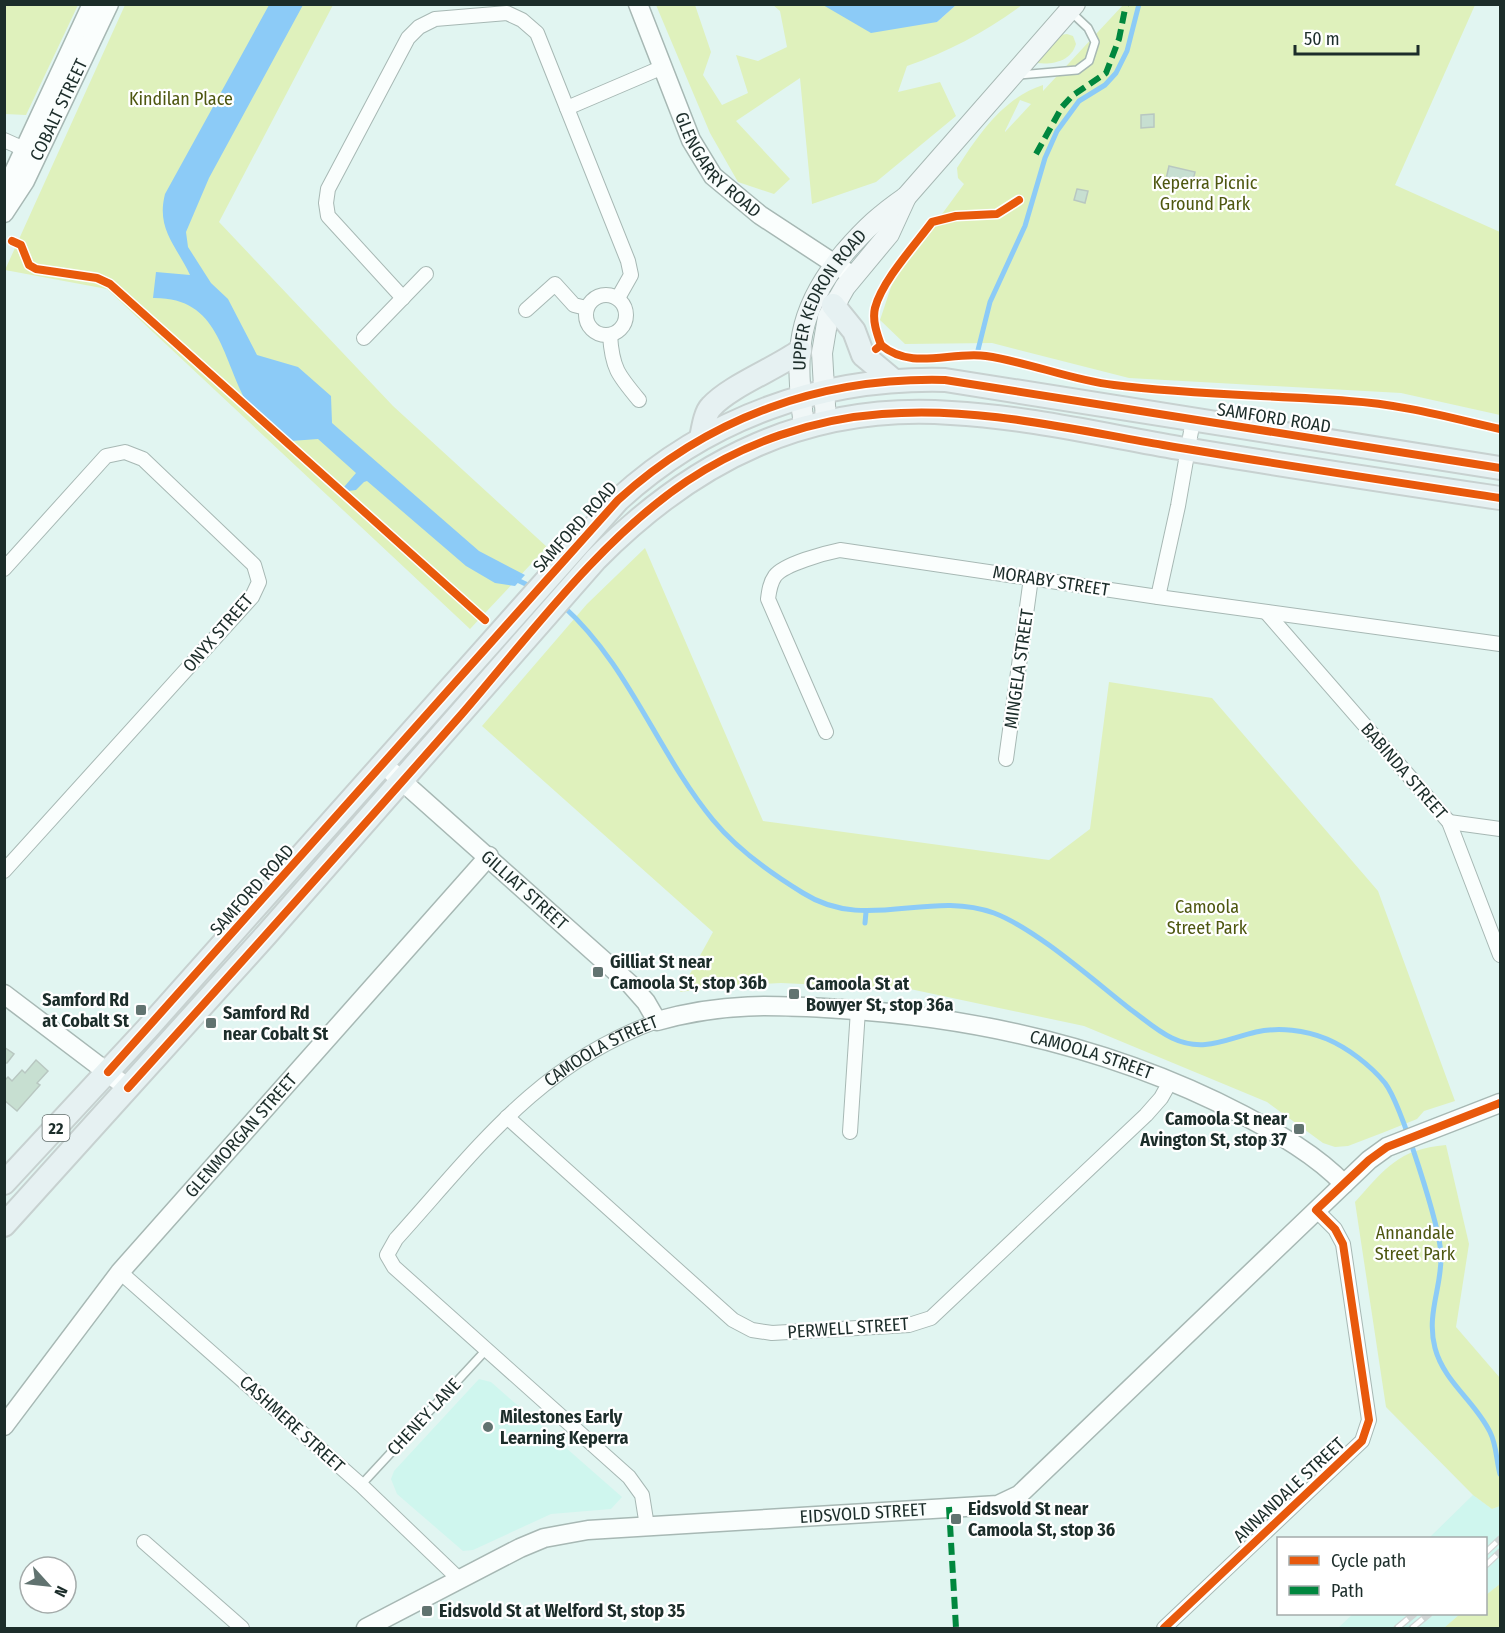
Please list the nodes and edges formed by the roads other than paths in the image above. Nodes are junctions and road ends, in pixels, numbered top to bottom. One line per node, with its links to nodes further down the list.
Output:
1 (92, 4): 9 (street, COBALT STREET)
2 (109, 4): 9 (street, COBALT STREET)
3 (638, 4): 5 (street, GLENGARRY ROAD)
4 (1072, 8): 6 (main road, UPPER KEDRON ROAD); 6 (lane)
5 (663, 67): 7 (street); 13 (street, GLENGARRY ROAD)
6 (1010, 76): 10 (main road, UPPER KEDRON ROAD)
7 (567, 108): 16 (street); 17 (street)
8 (4, 140): 9 (street)
9 (31, 152): 11 (street, COBALT STREET); 12 (street, COBALT STREET)
10 (906, 197): 13 (main road, UPPER KEDRON ROAD); 15 (main road, UPPER KEDRON ROAD)
11 (4, 202)
12 (4, 213)
13 (835, 264): 15 (street, GLENGARRY ROAD); 23 (main road, UPPER KEDRON ROAD)
14 (426, 274): 16 (street)
15 (854, 276): 18 (main road, UPPER KEDRON ROAD)
16 (403, 298): 22 (street)
17 (618, 298): 19 (street); 21 (street)
18 (833, 305): 24 (main road); 25 (main road, UPPER KEDRON ROAD)
19 (586, 308): 20 (street); 21 (street)
20 (526, 310)
21 (610, 335): 27 (street)
22 (364, 338)
23 (800, 351): 26 (main road, UPPER KEDRON ROAD); 30 (main road)
24 (893, 380): 25 (main road, SAMFORD ROAD / 22); 28 (main road, SAMFORD ROAD / 22)
25 (824, 390): 26 (main road, SAMFORD ROAD / 22); 29 (main road, UPPER KEDRON ROAD)
26 (800, 396): 29 (main road, UPPER KEDRON ROAD); 30 (main road, SAMFORD ROAD / 22)
27 (639, 400)
28 (1192, 420): 31 (street); 32 (main road, SAMFORD ROAD / 22)
29 (815, 425): 31 (main road, SAMFORD ROAD / 22); 42 (main road, SAMFORD ROAD / 22)
30 (700, 438): 41 (main road, SAMFORD ROAD / 22)
31 (1187, 449): 33 (main road, SAMFORD ROAD / 22); 36 (street)
32 (1500, 468)
33 (1500, 498)
34 (4, 569): 46 (street, ONYX STREET)
35 (1031, 578): 36 (street, MORABY STREET); 39 (street, MORABY STREET); 40 (street, MINGELA STREET)
36 (1158, 597): 37 (street, MORABY STREET)
37 (1266, 612): 38 (street, MORABY STREET); 43 (street, BABINDA STREET)
38 (1500, 644)
39 (826, 732)
40 (1006, 759)
41 (384, 765): 42 (street, GILLIAT STREET); 51 (main road, SAMFORD ROAD / 22)
42 (403, 781): 45 (street, GILLIAT STREET); 53 (main road, SAMFORD ROAD / 22)
43 (1449, 822): 44 (street); 47 (street, BABINDA STREET)
44 (1500, 829)
45 (489, 856): 50 (street, GILLIAT STREET); 61 (street, GLENMORGAN STREET)
46 (4, 871)
47 (1500, 955)
48 (4, 994): 51 (street)
49 (858, 1010): 50 (street, CAMOOLA STREET); 52 (street, CAMOOLA STREET); 56 (street)
50 (657, 1021): 55 (street, CAMOOLA STREET)
51 (108, 1072): 53 (street); 57 (main road, SAMFORD ROAD / 22)
52 (1170, 1082): 55 (street, PERWELL STREET); 58 (street, CAMOOLA STREET)
53 (128, 1088): 60 (main road, SAMFORD ROAD / 22)
54 (1500, 1103): 58 (street, EIDSVOLD STREET)
55 (507, 1117): 62 (street, CAMOOLA STREET)
56 (850, 1132)
57 (4, 1184)
58 (1344, 1184): 59 (street, EIDSVOLD STREET)
59 (1316, 1210): 65 (street, EIDSVOLD STREET); 70 (street, ANNANDALE STREET)
60 (4, 1225)
61 (120, 1272): 63 (street, GLENMORGAN STREET); 64 (street, CASHMERE STREET)
62 (486, 1350): 64 (lane, CHENEY LANE); 65 (street, CAMOOLA STREET)
63 (4, 1426)
64 (361, 1485): 67 (street, CASHMERE STREET)
65 (647, 1526): 67 (street, EIDSVOLD STREET)
66 (144, 1542): 69 (street)
67 (460, 1580): 68 (street, EIDSVOLD STREET)
68 (373, 1627)
69 (242, 1629)
70 (1164, 1629)

